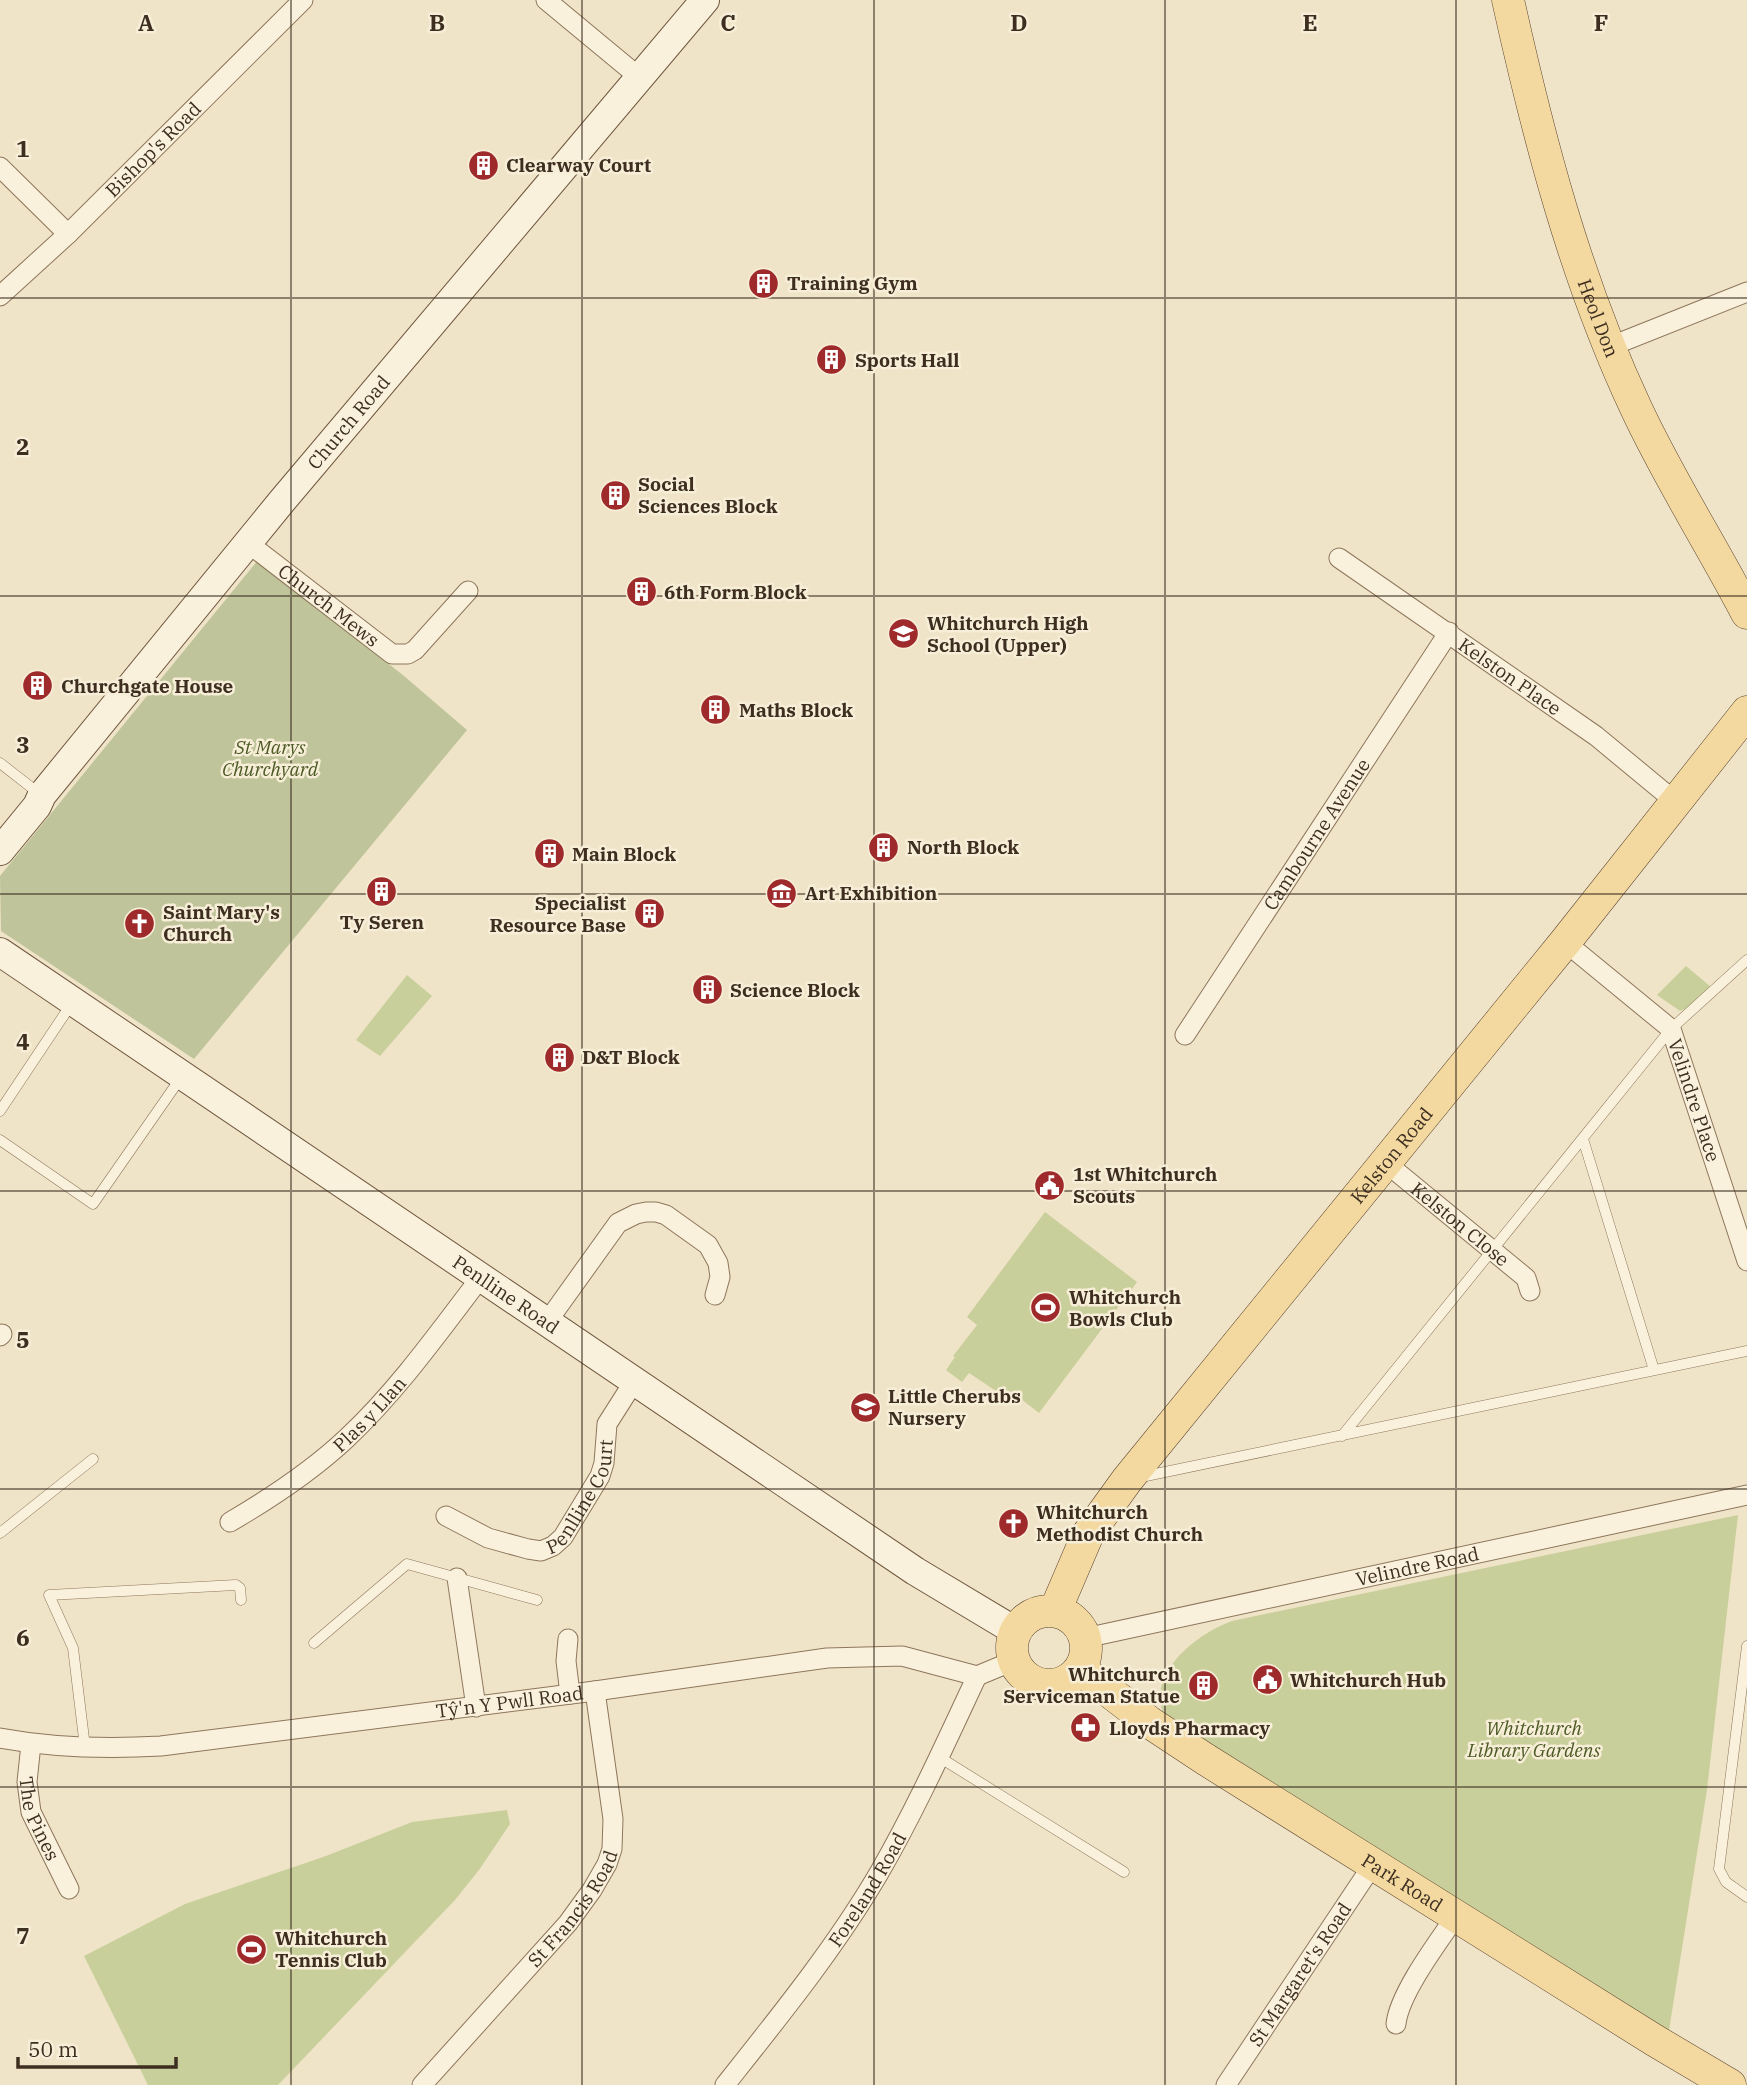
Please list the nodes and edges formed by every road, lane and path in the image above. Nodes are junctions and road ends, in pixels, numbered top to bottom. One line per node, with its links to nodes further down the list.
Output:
1 (303, 0): 7 (street, Bishop's Road)
2 (546, 0): 5 (street)
3 (705, 0): 5 (street, Church Road)
4 (1508, 0): 10 (main road, Heol Don)
5 (639, 77): 11 (street, Church Road)
6 (0, 167): 7 (street)
7 (68, 234): 9 (street, Bishop's Road)
8 (1747, 292): 10 (street)
9 (0, 296)
10 (1609, 346): 14 (main road, Heol Don)
11 (248, 543): 13 (street, Church Mews); 18 (street, Church Road)
12 (1339, 558): 15 (street, Kelston Place)
13 (468, 591)
14 (1747, 613)
15 (1449, 632): 19 (street, Kelston Place); 26 (street, Cambourne Avenue)
16 (1747, 712): 19 (main road, Kelston Road)
17 (0, 763): 18 (lane)
18 (42, 795): 20 (street, Church Road)
19 (1677, 803): 21 (main road, Kelston Road)
20 (0, 851)
21 (1565, 942): 25 (street, Velindre Place); 31 (main road, Kelston Road)
22 (0, 952): 24 (street, Penlline Road)
23 (1747, 960): 25 (lane)
24 (72, 1002): 27 (street, Penlline Road); 28 (lane)
25 (1671, 1029): 29 (lane); 33 (street, Velindre Place)
26 (1185, 1035)
27 (182, 1076): 30 (lane); 34 (street, Penlline Road)
28 (0, 1111)
29 (1583, 1139): 32 (lane); 39 (lane)
30 (0, 1140)
31 (1386, 1163): 32 (street, Kelston Close); 43 (main road, Kelston Road)
32 (1494, 1251): 35 (street, Kelston Close); 41 (lane)
33 (1747, 1261)
34 (481, 1277): 37 (street, Penlline Road); 46 (street, Plas y Llan)
35 (1531, 1291)
36 (715, 1295): 37 (street)
37 (547, 1322): 40 (street, Penlline Road)
38 (1747, 1352): 39 (lane)
39 (1654, 1370): 41 (lane)
40 (635, 1380): 45 (street, Penlline Court); 55 (street, Penlline Road)
41 (1342, 1436): 43 (lane)
42 (93, 1459): 47 (lane)
43 (1127, 1480): 51 (main road, Kelston Road)
44 (1747, 1495): 52 (street, Velindre Road)
45 (446, 1517)
46 (230, 1522)
47 (0, 1533)
48 (457, 1578): 50 (lane); 54 (lane); 61 (street)
49 (241, 1600): 64 (lane)
50 (537, 1600)
51 (1055, 1611): 52 (main road); 55 (main road)
52 (1085, 1638): 57 (main road)
53 (568, 1639): 60 (street)
54 (314, 1643)
55 (1014, 1646): 57 (main road); 58 (street)
56 (1747, 1646): 69 (lane)
57 (1080, 1669): 66 (main road, Park Road)
58 (977, 1676): 59 (street, Tŷ'n Y Pwll Road); 65 (street, Foreland Road)
59 (595, 1691): 60 (street, Tŷ'n Y Pwll Road); 72 (street, St Francis Road)
60 (570, 1694): 61 (street, Tŷ'n Y Pwll Road)
61 (476, 1707): 64 (street, Tŷ'n Y Pwll Road)
62 (0, 1738): 63 (street, Tŷ'n Y Pwll Road)
63 (31, 1744): 64 (street, Tŷ'n Y Pwll Road); 68 (street, The Pines)
64 (85, 1748)
65 (939, 1757): 67 (lane); 73 (street, Foreland Road)
66 (1374, 1863): 70 (main road, Park Road); 74 (street, St Margaret's Road)
67 (1124, 1872)
68 (69, 1889)
69 (1747, 1897)
70 (1456, 1916): 71 (street); 75 (main road, Park Road)
71 (1396, 2024)
72 (422, 2085)
73 (724, 2085)
74 (1226, 2085)
75 (1730, 2085)

